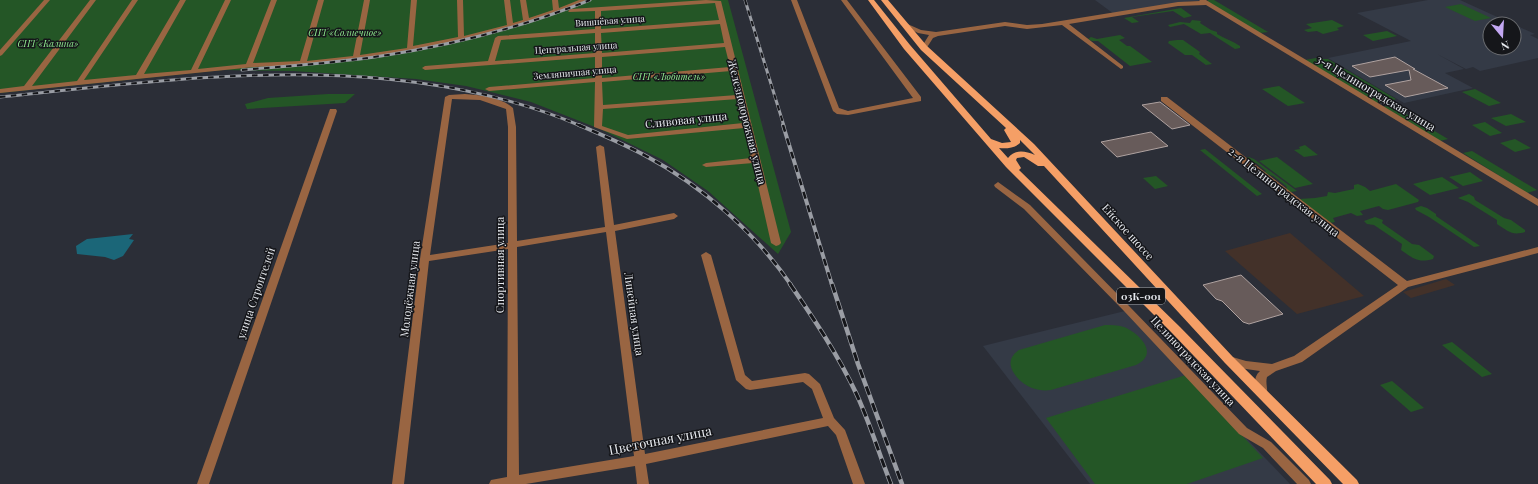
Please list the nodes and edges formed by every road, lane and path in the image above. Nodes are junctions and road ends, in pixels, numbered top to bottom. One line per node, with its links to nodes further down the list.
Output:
1 (47, 0): 35 (street)
2 (93, 0): 48 (street)
3 (135, 0): 47 (street)
4 (182, 0): 45 (street)
5 (228, 0): 44 (street)
6 (274, 0): 40 (street)
7 (321, 0): 38 (street)
8 (367, 0): 37 (street)
9 (414, 0): 34 (street)
10 (460, 0): 31 (street)
11 (507, 0): 28 (street)
12 (523, 0): 24 (street)
13 (555, 0): 22 (street)
14 (583, 0): 22 (street)
15 (794, 0): 16 (street)
16 (844, 0)
17 (871, 0): 58 (main road, 03К-001)
18 (884, 0): 27 (main road, Ейское шоссе / 03К-001)
19 (718, 1): 21 (street); 25 (street, Железнодорожная улица)
20 (1204, 1): 26 (street); 64 (street, 3-я Целиноградская улица)
21 (598, 9): 23 (street); 29 (street)
22 (556, 11): 24 (street)
23 (571, 11)
24 (526, 21): 28 (street)
25 (723, 22): 29 (street, Вишнёвая улица); 32 (street, Железнодорожная улица)
26 (1064, 23): 30 (street); 41 (street)
27 (903, 24): 30 (street); 33 (main road, Ейское шоссе / 03К-001)
28 (510, 26): 31 (street)
29 (598, 31): 36 (street); 39 (street, Вишнёвая улица)
30 (937, 34): 33 (street)
31 (461, 39): 34 (street)
32 (728, 45): 36 (street, Центральная улица); 43 (street, Железнодорожная улица)
33 (924, 48): 56 (main road, Ейское шоссе / 03К-001)
34 (410, 49): 37 (street)
35 (0, 54)
36 (598, 55): 39 (street, Центральная улица); 46 (street)
37 (356, 57): 38 (street)
38 (303, 63): 40 (street)
39 (491, 63): 42 (street, Центральная улица)
40 (249, 66): 44 (street)
41 (1121, 67)
42 (425, 68)
43 (734, 69): 46 (street, Земляничная улица); 52 (street, Железнодорожная улица)
44 (193, 72): 45 (street)
45 (138, 78): 47 (street)
46 (599, 80): 49 (street, Земляничная улица); 54 (street)
47 (79, 83): 48 (street)
48 (26, 89): 50 (street)
49 (489, 89)
50 (0, 91)
51 (449, 97): 69 (street, Спортивная улица); 72 (street, Молодёжная улица)
52 (740, 97): 54 (street); 57 (street, Железнодорожная улица)
53 (1164, 99): 73 (street, 2-я Целиноградская улица)
54 (600, 107): 57 (street, Сливовая улица)
55 (333, 111): 80 (street, улица Строителей)
56 (998, 115): 58 (main road, 03К-001); 63 (main road, Ейское шоссе / 03К-001)
57 (748, 125): 60 (street, Железнодорожная улица)
58 (987, 139): 65 (main road, 03К-001)
59 (600, 147): 67 (street, Линейная улица)
60 (757, 160): 61 (street); 68 (street, Железнодорожная улица)
61 (706, 165)
62 (998, 185): 85 (street, Целиноградская улица)
63 (1080, 200): 65 (main road, 03К-001); 74 (main road, Ейское шоссе / 03К-001)
64 (1538, 203)
65 (1052, 208): 86 (main road, 03К-001)
66 (674, 216): 67 (street)
67 (610, 229): 69 (street); 78 (street, Линейная улица)
68 (776, 243)
69 (512, 245): 72 (street); 79 (street, Спортивная улица)
70 (1538, 250): 73 (street)
71 (706, 255): 77 (street)
72 (425, 259): 81 (street, Молодёжная улица)
73 (1405, 285): 75 (street)
74 (1228, 360): 75 (street); 76 (main road, Ейское шоссе / 03К-001)
75 (1272, 368): 76 (street)
76 (1262, 393): 87 (main road, Ейское шоссе / 03К-001)
77 (830, 420): 78 (street, Цветочная улица); 84 (street)
78 (640, 460): 79 (street, Цветочная улица); 83 (street, Линейная улица)
79 (513, 482): 82 (street, Цветочная улица)
80 (203, 484)
81 (398, 484)
82 (495, 484)
83 (643, 484)
84 (860, 484)
85 (1305, 484)
86 (1325, 484)
87 (1352, 484)

